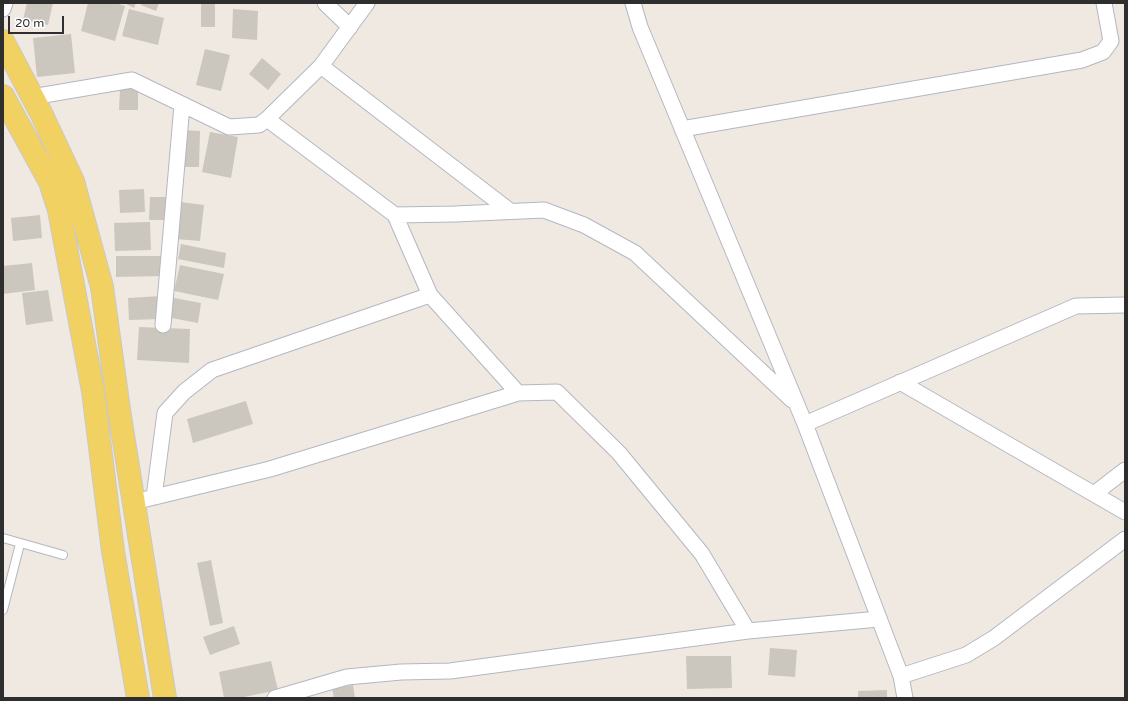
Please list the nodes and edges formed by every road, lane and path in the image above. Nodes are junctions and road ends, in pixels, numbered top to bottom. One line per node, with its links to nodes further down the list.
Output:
1 (5, 3): 6 (street)
2 (324, 3): 7 (street)
3 (368, 3): 7 (street)
4 (633, 3): 14 (street)
5 (1104, 3): 14 (street)
6 (3, 9)
7 (350, 27): 9 (street)
8 (3, 42): 11 (main road)
9 (321, 66): 13 (street); 15 (street)
10 (3, 96): 36 (main road)
11 (32, 97): 12 (street); 26 (main road)
12 (182, 104): 13 (street); 19 (street)
13 (267, 119): 16 (street)
14 (682, 129): 22 (street)
15 (510, 211): 16 (street); 22 (street)
16 (395, 215): 17 (street)
17 (430, 295): 21 (street); 26 (street)
18 (1125, 305): 20 (street)
19 (163, 325)
20 (900, 382): 23 (street); 25 (street)
21 (518, 393): 26 (street); 34 (street)
22 (796, 403): 23 (street)
23 (805, 424): 33 (street)
24 (1125, 470): 25 (street)
25 (1094, 494): 27 (street)
26 (144, 500): 37 (main road)
27 (1125, 512)
28 (3, 538): 30 (lane)
29 (1125, 539): 35 (street)
30 (20, 544): 31 (lane); 32 (lane)
31 (63, 555)
32 (3, 610)
33 (879, 619): 34 (street); 35 (street)
34 (748, 631): 38 (street)
35 (901, 676): 39 (street)
36 (138, 698)
37 (165, 698)
38 (275, 698)
39 (905, 698)

